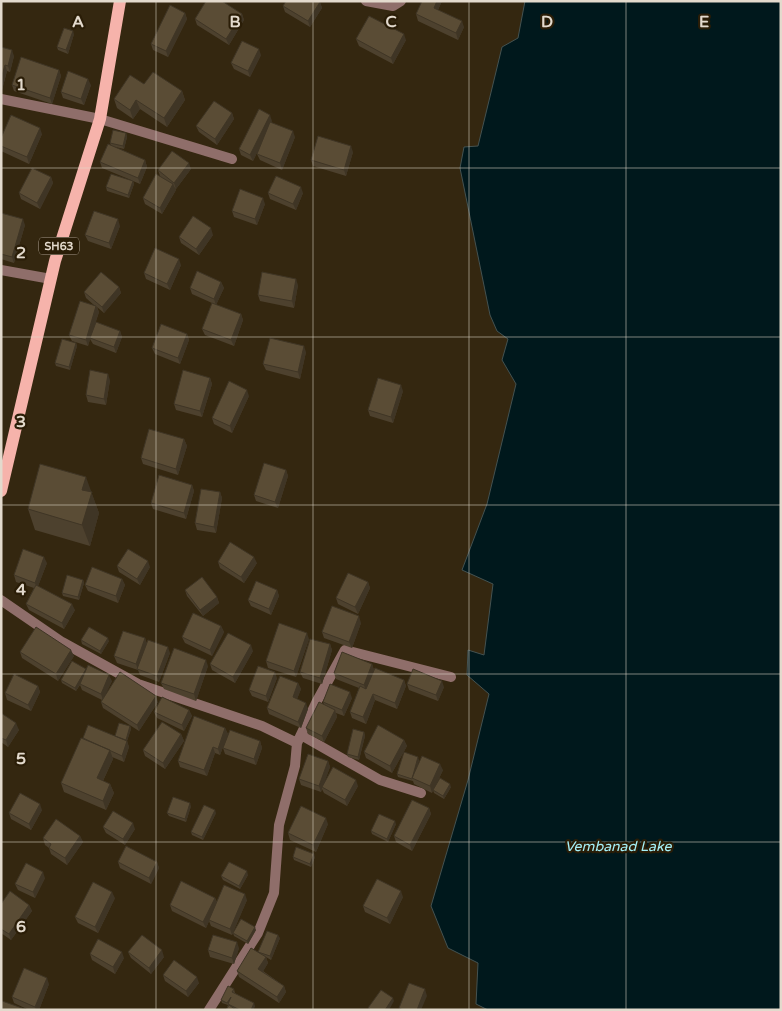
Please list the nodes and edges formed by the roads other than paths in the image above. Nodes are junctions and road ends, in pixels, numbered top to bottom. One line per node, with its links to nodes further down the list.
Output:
1 (120, 1): 5 (main road, SH63)
2 (366, 1): 3 (street)
3 (401, 1)
4 (1, 99): 5 (street)
5 (100, 119): 6 (street); 8 (main road, SH63)
6 (232, 158)
7 (1, 270): 8 (street)
8 (51, 278): 9 (main road, SH63)
9 (4, 469): 10 (main road, SH63)
10 (1, 491)
11 (1, 600): 13 (street)
12 (451, 677): 13 (street)
13 (298, 739): 14 (street); 15 (street)
14 (421, 793)
15 (209, 1010)

